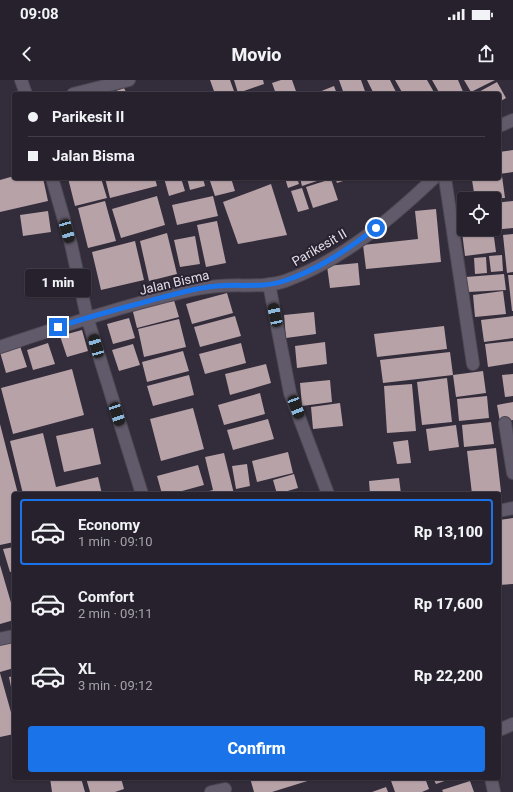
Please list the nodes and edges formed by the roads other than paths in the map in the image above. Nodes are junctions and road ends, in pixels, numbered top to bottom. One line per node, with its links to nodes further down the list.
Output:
1 (21, 80): 3 (street)
2 (129, 80): 4 (street)
3 (25, 92)
4 (81, 92)
5 (513, 120): 6 (street)
6 (501, 125)
7 (53, 180): 11 (street)
8 (432, 180): 10 (street, Parikesit II)
9 (445, 180): 13 (street)
10 (268, 284): 11 (street, Jalan Bisma); 17 (street)
11 (87, 317): 12 (street, Jalan Bisma); 16 (street)
12 (0, 347)
13 (473, 364)
14 (505, 423): 15 (street)
15 (513, 473)
16 (141, 492)
17 (327, 492)
18 (513, 508): 19 (street)
19 (501, 511)
20 (12, 636): 21 (street)
21 (0, 639)
22 (513, 724): 23 (street)
23 (501, 729)
24 (491, 780): 27 (street)
25 (225, 786): 26 (street)
26 (211, 792)
27 (494, 792)

